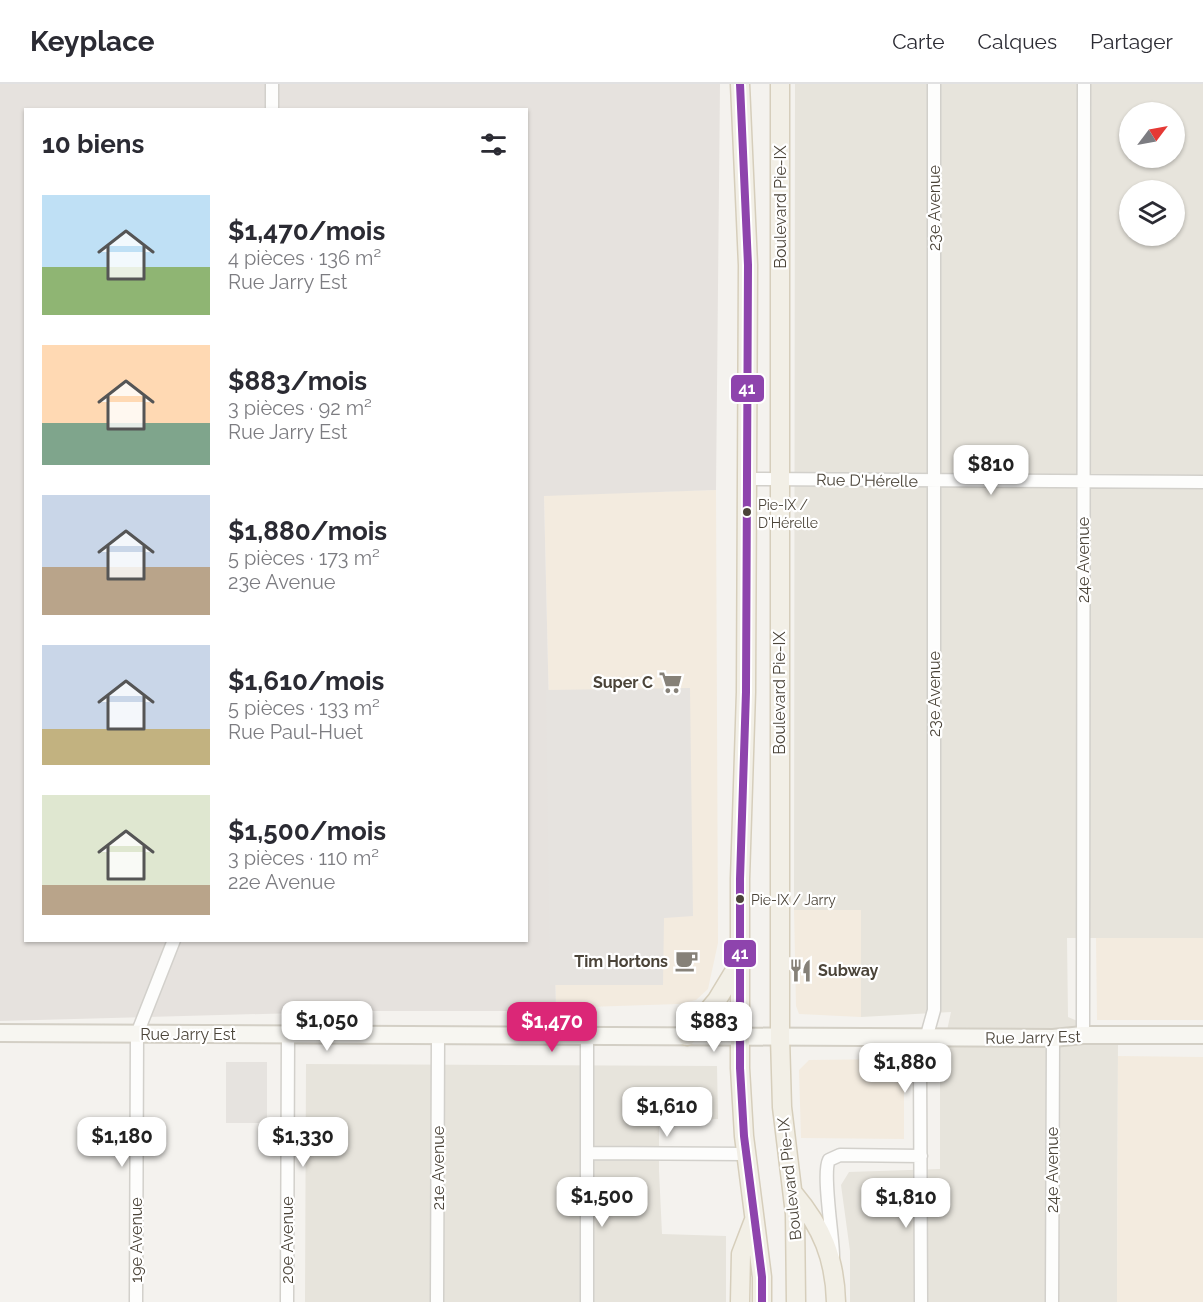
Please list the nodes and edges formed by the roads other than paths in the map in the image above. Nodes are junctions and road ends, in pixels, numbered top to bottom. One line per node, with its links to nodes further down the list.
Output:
1 (272, 84): 6 (street)
2 (740, 84): 7 (main road, Boulevard Pie-IX)
3 (780, 84): 8 (main road, Boulevard Pie-IX)
4 (934, 84): 9 (street, 23e Avenue)
5 (1084, 84): 10 (street, 24e Avenue)
6 (272, 108)
7 (747, 479): 8 (street, Rue D'Hérelle); 13 (main road, Boulevard Pie-IX)
8 (779, 479): 9 (street, Rue D'Hérelle); 23 (main road, Boulevard Pie-IX)
9 (933, 481): 10 (street, Rue D'Hérelle); 24 (street, 23e Avenue)
10 (1083, 482): 11 (street, Rue D'Hérelle); 18 (street, 24e Avenue)
11 (1203, 482)
12 (173, 942): 15 (street)
13 (740, 962): 21 (main road); 22 (main road, Boulevard Pie-IX)
14 (0, 1033): 15 (street, Rue Jarry Est)
15 (137, 1034): 16 (street, Rue Jarry Est); 32 (street, 19e Avenue)
16 (288, 1035): 17 (street, Rue Jarry Est); 33 (street, 20e Avenue)
17 (438, 1035): 20 (street, Rue Jarry Est); 34 (street, 21e Avenue)
18 (1083, 1035): 19 (street, Rue Jarry Est); 25 (street, Rue Jarry Est)
19 (1203, 1035)
20 (587, 1036): 21 (street, Rue Jarry Est); 26 (street)
21 (687, 1036): 22 (street, Rue Jarry Est)
22 (741, 1036): 23 (street, Rue Jarry Est); 27 (main road, Boulevard Pie-IX)
23 (780, 1037): 24 (street, Rue Jarry Est); 29 (main road, Boulevard Pie-IX)
24 (925, 1037): 25 (street, Rue Jarry Est); 28 (street, 23e Avenue)
25 (1053, 1038): 41 (street, 24e Avenue)
26 (588, 1153): 27 (street); 35 (street)
27 (746, 1154): 30 (main road, Boulevard Pie-IX)
28 (921, 1155): 31 (street); 40 (street, 23e Avenue)
29 (794, 1194): 31 (main road); 38 (main road, Boulevard Pie-IX)
30 (754, 1219): 36 (main road); 37 (main road, Boulevard Pie-IX)
31 (834, 1267): 39 (main road)
32 (136, 1302)
33 (287, 1302)
34 (437, 1302)
35 (587, 1302)
36 (740, 1302)
37 (762, 1302)
38 (796, 1302)
39 (836, 1302)
40 (921, 1302)
41 (1052, 1302)

